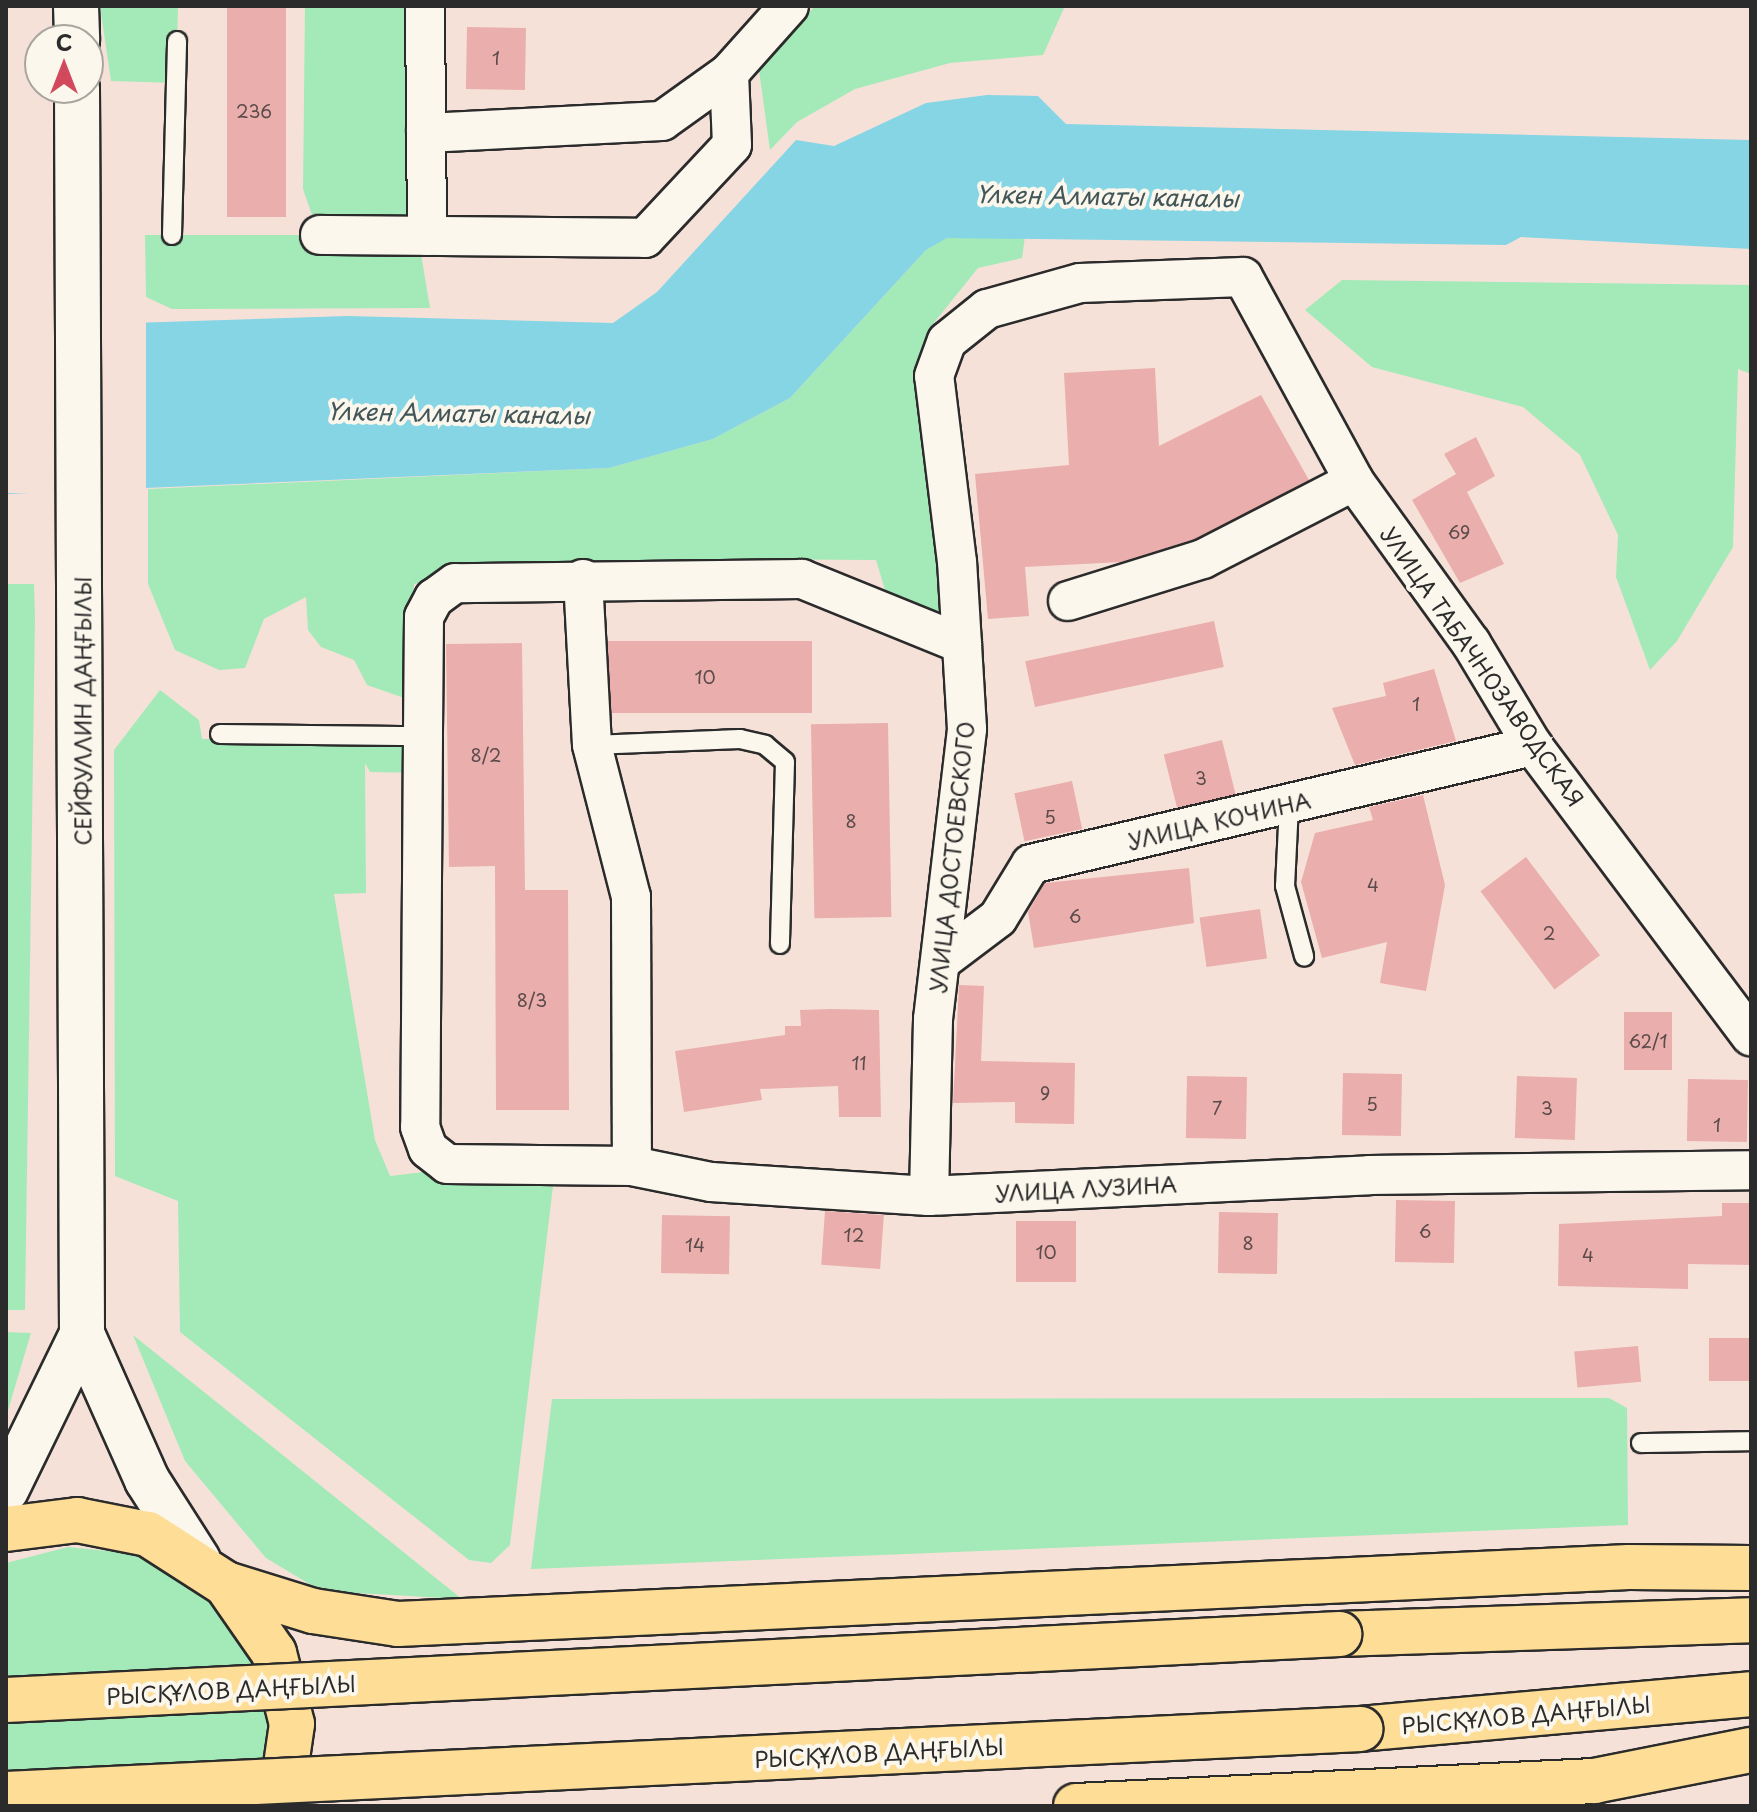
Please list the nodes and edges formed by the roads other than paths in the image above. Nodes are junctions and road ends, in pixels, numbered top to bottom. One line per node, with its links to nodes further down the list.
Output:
1 (425, 6): 6 (street)
2 (789, 6): 4 (street)
3 (177, 41): 7 (lane)
4 (729, 73): 6 (street); 9 (street)
5 (77, 104): 27 (main road, СЕЙФУЛЛИН ДАҢҒЫЛЫ)
6 (426, 133): 9 (street)
7 (172, 235)
8 (320, 235): 9 (street)
9 (427, 236)
10 (934, 376): 11 (street, УЛИЦА ТАБАЧНОЗАВОДСКАЯ); 14 (street, УЛИЦА ДОСТОЕВСКОГО)
11 (1354, 481): 13 (street); 18 (street, УЛИЦА ТАБАЧНОЗАВОДСКАЯ)
12 (583, 579): 14 (street); 16 (street); 17 (street)
13 (1068, 601)
14 (962, 644): 22 (street, УЛИЦА ДОСТОЕВСКОГО)
15 (220, 734): 16 (lane)
16 (423, 736): 24 (street, УЛИЦА ЛУЗИНА)
17 (592, 745): 20 (lane); 24 (street)
18 (1533, 746): 19 (street, УЛИЦА КОЧИНА); 23 (street, УЛИЦА ТАБАЧНОЗАВОДСКАЯ)
19 (1289, 805): 21 (lane); 22 (street, УЛИЦА КОЧИНА)
20 (780, 944)
21 (1304, 956)
22 (945, 958): 26 (street, УЛИЦА ДОСТОЕВСКОГО)
23 (1751, 1036)
24 (632, 1166): 26 (street, УЛИЦА ЛУЗИНА)
25 (1751, 1170): 26 (street, УЛИЦА ЛУЗИНА)
26 (929, 1196)
27 (82, 1334): 30 (main road, СЕЙФУЛЛИН ДАҢҒЫЛЫ); 33 (main road, СЕЙФУЛЛИН ДАҢҒЫЛЫ)
28 (1751, 1441): 29 (lane)
29 (1641, 1443)
30 (6, 1490)
31 (6, 1529): 33 (main road)
32 (1751, 1568): 33 (main road)
33 (212, 1572): 39 (main road)
34 (1751, 1620): 36 (main road, РЫСҚҰЛОВ ДАҢҒЫЛЫ, bridge)
35 (1751, 1694): 38 (main road, РЫСҚҰЛОВ ДАҢҒЫЛЫ, bridge)
36 (6, 1700)
37 (1751, 1750): 40 (main road)
38 (6, 1794)
39 (280, 1806)
40 (1076, 1806)

